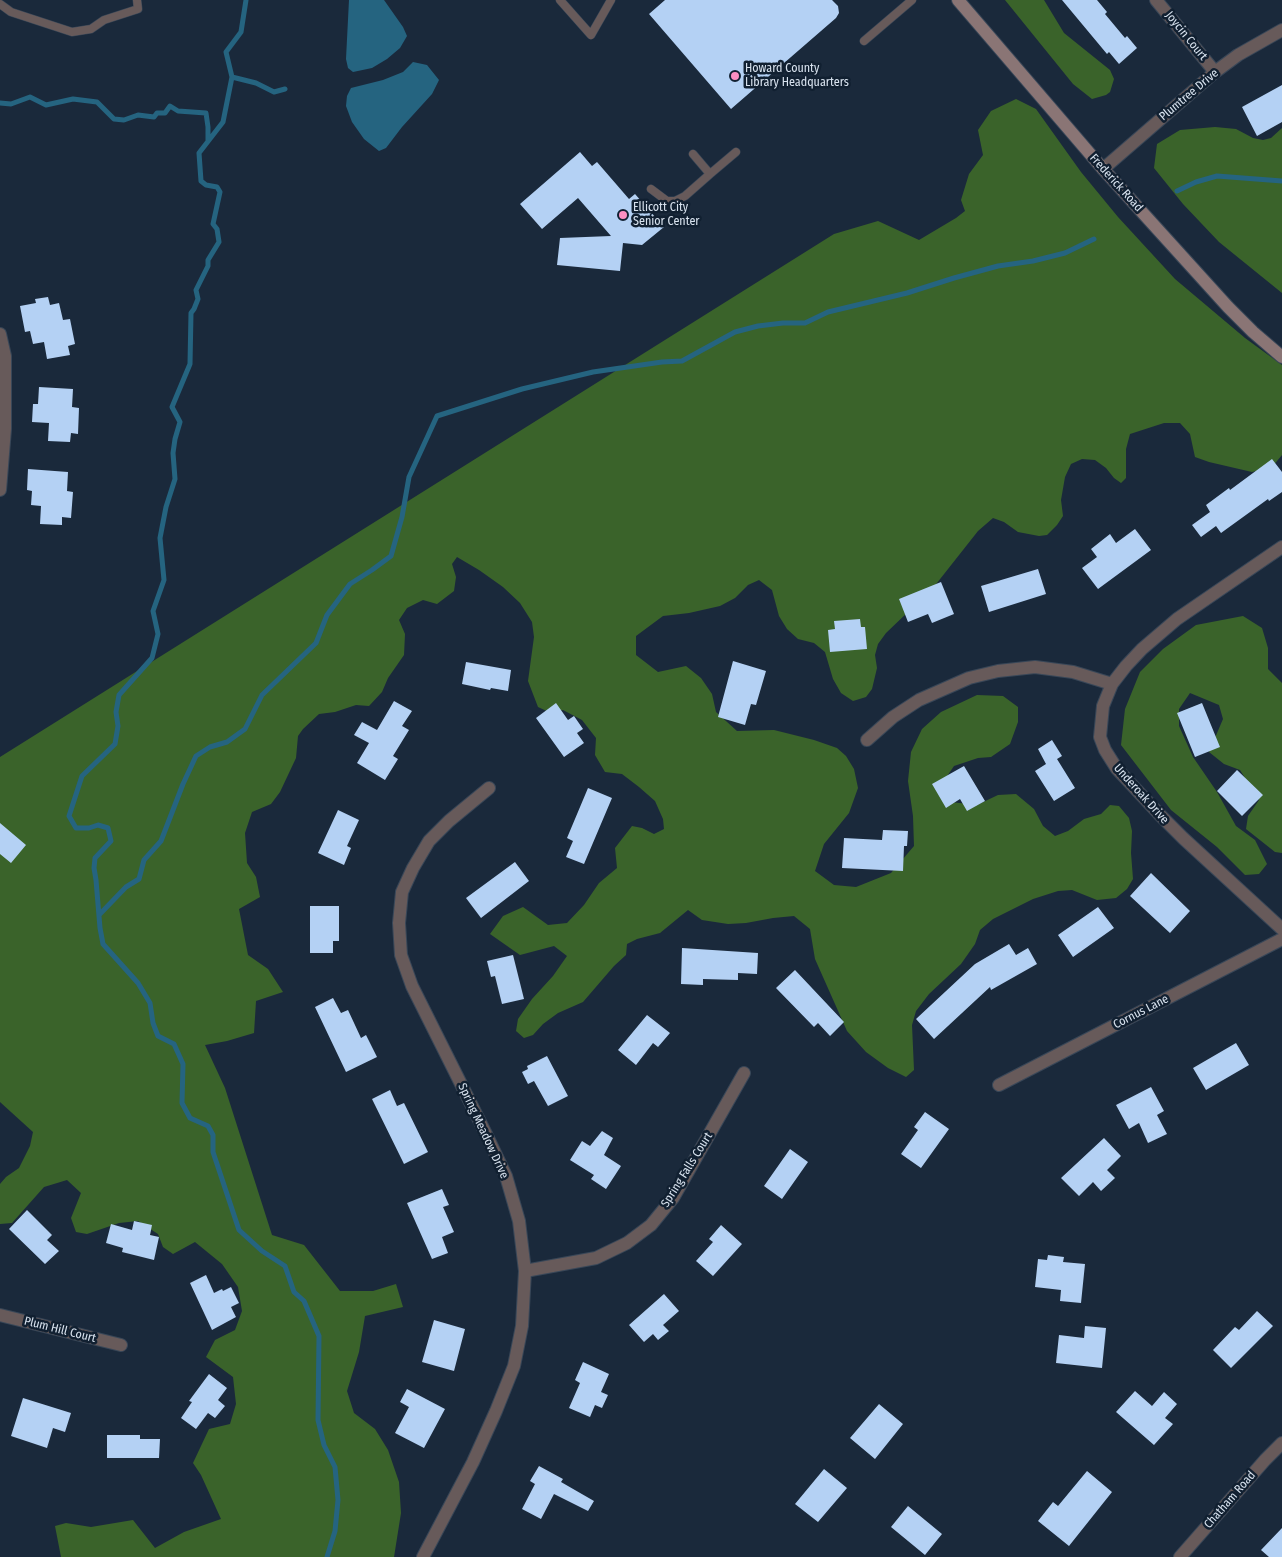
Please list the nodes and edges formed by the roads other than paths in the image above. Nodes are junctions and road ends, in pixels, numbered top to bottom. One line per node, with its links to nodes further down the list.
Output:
1 (137, 0): 7 (lane)
2 (560, 0): 3 (lane)
3 (611, 0)
4 (912, 0): 9 (lane)
5 (958, 0): 13 (main road, Frederick Road)
6 (1156, 0): 10 (street, Joycin Court)
7 (0, 4)
8 (1282, 30): 10 (street, Plumtree Drive)
9 (864, 41)
10 (1215, 72): 13 (street, Plumtree Drive)
11 (736, 152): 14 (lane)
12 (692, 154): 14 (lane)
13 (1103, 169): 17 (main road, Frederick Road)
14 (710, 174): 15 (lane)
15 (652, 189)
16 (0, 334): 18 (street)
17 (1282, 357)
18 (0, 490)
19 (1282, 547): 20 (street, Underoak Drive)
20 (1112, 684): 21 (street); 23 (street, Underoak Drive)
21 (867, 740)
22 (489, 788): 27 (street, Spring Meadow Drive)
23 (1282, 929)
24 (1282, 939): 26 (street, Cornus Lane)
25 (744, 1073): 27 (street, Spring Falls Court)
26 (999, 1085)
27 (525, 1271): 31 (street, Spring Meadow Drive)
28 (0, 1315): 29 (street, Plum Hill Court)
29 (121, 1345)
30 (1282, 1443): 32 (street, Chatham Road)
31 (423, 1557)
32 (1180, 1557)

